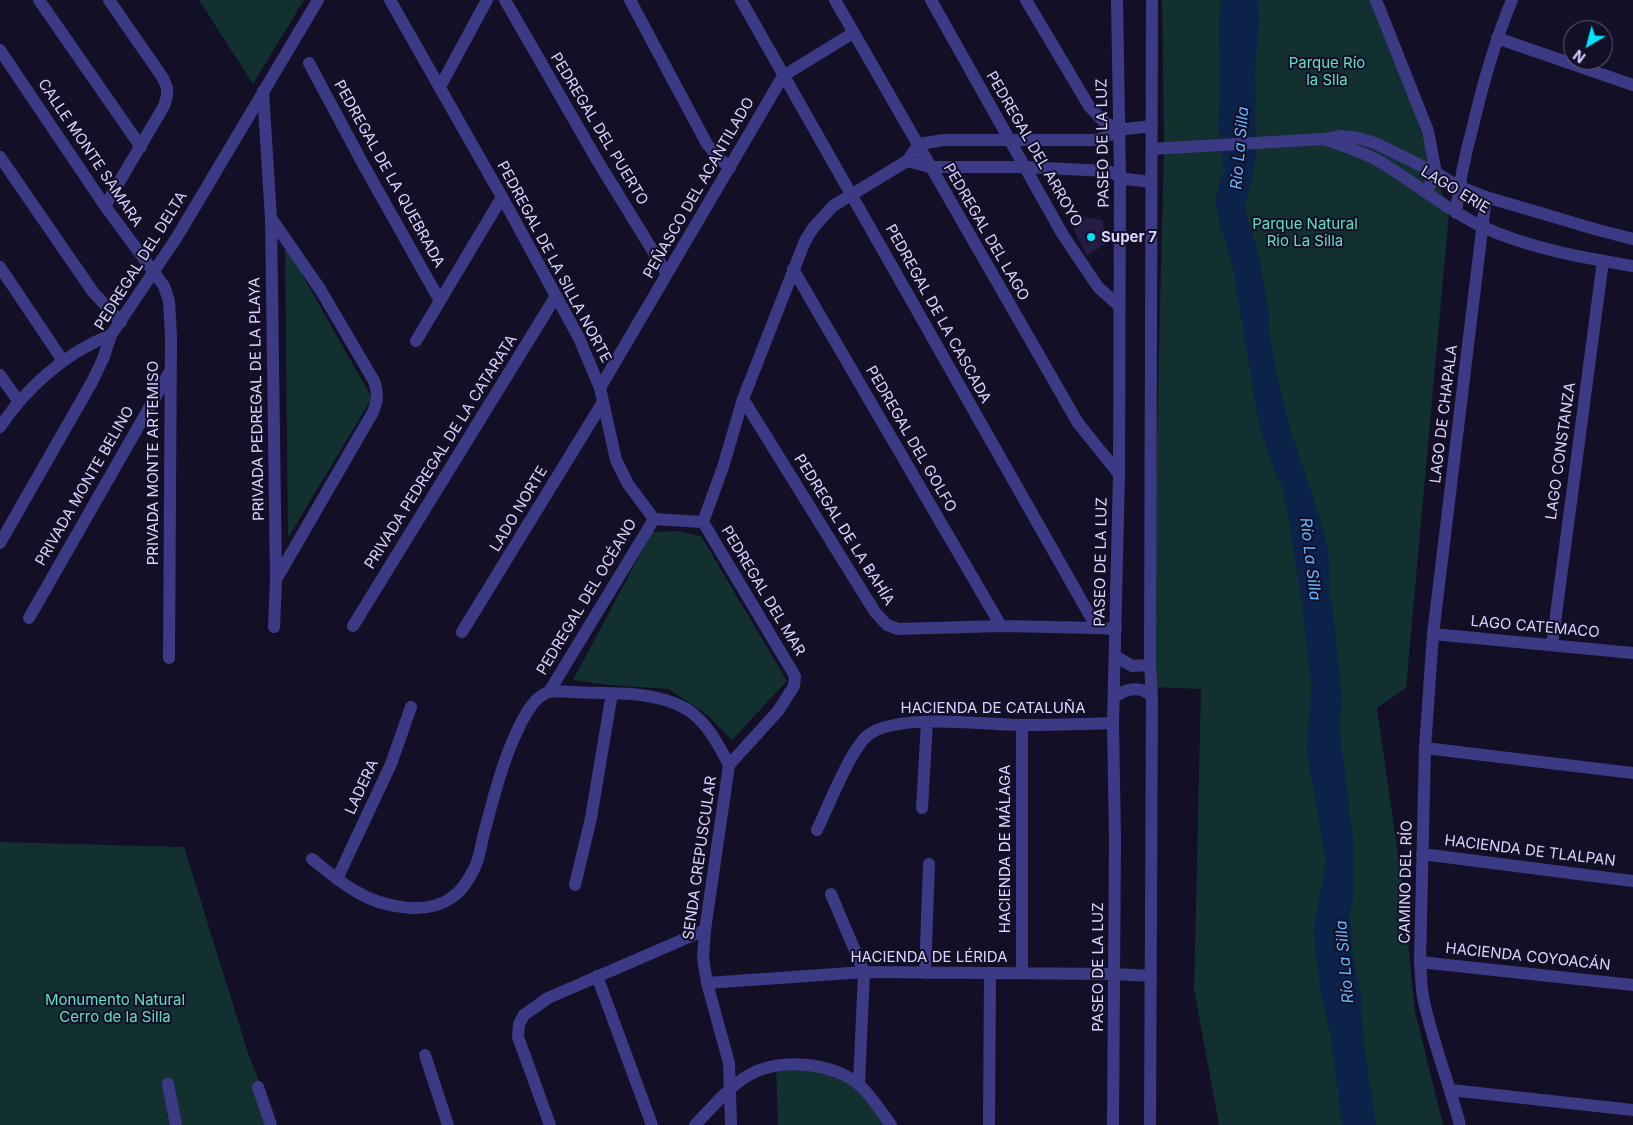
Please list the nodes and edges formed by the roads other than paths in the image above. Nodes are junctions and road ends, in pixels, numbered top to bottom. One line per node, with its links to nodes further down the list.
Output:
1 (40, 0): 29 (street)
2 (109, 0): 29 (street)
3 (318, 0): 23 (street, PEDREGAL DEL DELTA)
4 (390, 0): 22 (street, PEDREGAL DE LA SILLA NORTE)
5 (487, 0): 22 (street)
6 (505, 0): 54 (street, PEDREGAL DEL PUERTO)
7 (630, 0): 35 (street)
8 (741, 0): 20 (street, PEDREGAL DE LA CASCADA)
9 (835, 0): 16 (street, PEDREGAL DEL LAGO)
10 (931, 0): 26 (street, PEDREGAL DEL ARROYO)
11 (1026, 0): 25 (street)
12 (1117, 0): 25 (street, PASEO DE LA LUZ)
13 (1152, 0): 24 (street)
14 (1376, 0): 36 (street)
15 (1512, 0): 17 (street)
16 (853, 33): 20 (street, PEÑASCO DEL ACANTILADO); 28 (street, PEDREGAL DEL LAGO)
17 (1497, 38): 21 (street); 39 (street)
18 (0, 50): 44 (street, CALLE MONTE SAMARA)
19 (310, 63): 56 (street, PEDREGAL DE LA QUEBRADA)
20 (783, 76): 35 (street, PEÑASCO DEL ACANTILADO); 41 (street, PEDREGAL DE LA CASCADA)
21 (1633, 85)
22 (440, 87): 42 (street, PEDREGAL DE LA SILLA NORTE)
23 (263, 91): 46 (street, PRIVADA PEDREGAL DE LA PLAYA); 53 (street, PEDREGAL DEL DELTA)
24 (1152, 126): 25 (street); 30 (street)
25 (1119, 131): 26 (street); 37 (street, PASEO DE LA LUZ)
26 (1009, 139): 28 (street); 34 (street, PEDREGAL DEL ARROYO)
27 (1319, 139): 30 (street, LAGO ERIE); 36 (street, LAGO ERIE); 40 (street, LAGO ERIE)
28 (919, 144): 32 (street); 33 (street, PEDREGAL DEL LAGO)
29 (141, 147): 44 (street)
30 (1158, 149): 38 (street)
31 (0, 157): 58 (street)
32 (907, 161): 33 (street); 41 (street)
33 (930, 167): 34 (street); 69 (street, PEDREGAL DEL LAGO)
34 (1025, 167): 37 (street); 57 (street, PEDREGAL DEL ARROYO)
35 (730, 168): 54 (street, PEÑASCO DEL ACANTILADO)
36 (1436, 172): 39 (street, LAGO ERIE); 40 (street)
37 (1120, 177): 38 (street); 57 (street, PASEO DE LA LUZ)
38 (1151, 182): 86 (street)
39 (1458, 186): 43 (street, LAGO ERIE); 45 (street)
40 (1426, 192): 45 (street, LAGO ERIE)
41 (852, 194): 52 (street); 78 (street, PEDREGAL DE LA CASCADA)
42 (502, 196): 55 (street, PEDREGAL DE LA SILLA NORTE); 56 (street, PEDREGAL DE LA QUEBRADA)
43 (1486, 197): 47 (street, LAGO DE CHAPALA); 48 (street, LAGO ERIE)
44 (105, 206): 53 (street, CALLE MONTE SAMARA)
45 (1456, 213): 47 (street, LAGO ERIE)
46 (271, 218): 73 (street, PRIVADA PEDREGAL DE LA PLAYA); 73 (street, PRIVADA PEDREGAL DE LA PLAYA)
47 (1483, 226): 49 (street, LAGO ERIE); 81 (street, LAGO DE CHAPALA)
48 (1633, 239)
49 (1603, 261): 50 (street, LAGO ERIE); 82 (street, LAGO CONSTANZA)
50 (1633, 266)
51 (0, 267): 61 (street)
52 (794, 268): 65 (street); 77 (street, PEDREGAL DEL GOLFO)
53 (154, 273): 58 (street, PEDREGAL DEL DELTA); 62 (street, PRIVADA MONTE ARTEMISO)
54 (667, 274): 64 (street, PEÑASCO DEL ACANTILADO)
55 (556, 296): 64 (street, PEDREGAL DE LA SILLA NORTE); 76 (street, PRIVADA PEDREGAL DE LA CATARATA)
56 (440, 301): 60 (street, PEDREGAL DE LA QUEBRADA)
57 (1119, 306): 69 (street, PASEO DE LA LUZ)
58 (121, 322): 59 (street, PEDREGAL DEL DELTA)
59 (111, 335): 61 (street); 72 (street, PEDREGAL DEL DELTA)
60 (416, 340)
61 (62, 361): 66 (street)
62 (170, 370): 74 (street, PRIVADA MONTE BELINO); 85 (street, PRIVADA MONTE ARTEMISO)
63 (0, 375): 66 (street)
64 (600, 388): 67 (street, PEDREGAL DE LA SILLA NORTE)
65 (743, 399): 71 (street); 77 (street, PEDREGAL DE LA BAHÍA)
66 (19, 402): 68 (street)
67 (603, 402): 70 (street, PEDREGAL DE LA SILLA NORTE); 80 (street, LADO NORTE)
68 (0, 427)
69 (1119, 474): 79 (street, PASEO DE LA LUZ)
70 (654, 519): 71 (street); 88 (street, PEDREGAL DEL OCÉANO)
71 (703, 522): 87 (street, PEDREGAL DEL MAR)
72 (0, 543)
73 (276, 580): 75 (street, PRIVADA PEDREGAL DE LA PLAYA)
74 (30, 618)
75 (274, 626)
76 (353, 626)
77 (1001, 626): 78 (street, PEDREGAL DE LA BAHÍA)
78 (1097, 628): 79 (street)
79 (1116, 629): 84 (street, PASEO DE LA LUZ)
80 (462, 632)
81 (1433, 634): 82 (street, LAGO CATEMACO); 96 (street, CAMINO DEL RÍO)
82 (1552, 645): 83 (street, LAGO CATEMACO)
83 (1633, 653)
84 (1115, 656): 86 (street); 91 (street, PASEO DE LA LUZ)
85 (169, 658)
86 (1150, 665): 90 (street)
87 (794, 676): 97 (street, SENDA CREPUSCULAR)
88 (549, 692): 89 (street, PEDREGAL DEL OCÉANO); 104 (street, PEDREGAL DEL OCÉANO)
89 (612, 693): 97 (street, PEDREGAL DEL OCÉANO); 106 (street)
90 (1152, 697): 91 (street); 116 (street)
91 (1114, 698): 94 (street, PASEO DE LA LUZ)
92 (411, 707): 104 (street, LADERA)
93 (927, 722): 95 (street, HACIENDA DE CATALUÑA); 99 (street); 100 (street, HACIENDA DE CATALUÑA)
94 (1113, 724): 95 (street, HACIENDA DE CATALUÑA); 114 (street, PASEO DE LA LUZ)
95 (1022, 725): 113 (street, HACIENDA DE MÁLAGA)
96 (1425, 748): 98 (street); 101 (street, CAMINO DEL RÍO)
97 (729, 765): 108 (street, SENDA CREPUSCULAR)
98 (1633, 773)
99 (922, 808)
100 (817, 830)
101 (1422, 854): 105 (street, HACIENDA DE TLALPAN); 109 (street, CAMINO DEL RÍO)
102 (312, 859): 104 (street, PEDREGAL DEL OCÉANO)
103 (929, 864): 111 (street)
104 (337, 879)
105 (1633, 881)
106 (576, 884)
107 (832, 894): 110 (street)
108 (705, 930): 115 (street); 117 (street, SENDA CREPUSCULAR)
109 (1420, 962): 118 (street, HACIENDA COYOACÁN); 124 (street, CAMINO DEL RÍO)
110 (864, 972): 111 (street, HACIENDA DE LÉRIDA); 117 (street, HACIENDA DE LÉRIDA); 121 (street)
111 (925, 973): 112 (street, HACIENDA DE LÉRIDA)
112 (990, 973): 113 (street, HACIENDA DE LÉRIDA); 134 (street)
113 (1022, 973): 114 (street, HACIENDA DE LÉRIDA)
114 (1114, 974): 116 (street, HACIENDA DE LÉRIDA); 135 (street, PASEO DE LA LUZ)
115 (597, 976): 129 (street); 130 (street)
116 (1151, 976): 136 (street)
117 (707, 983): 123 (street, SENDA CREPUSCULAR)
118 (1633, 985)
119 (425, 1055): 128 (street)
120 (168, 1084): 126 (street)
121 (859, 1084): 123 (street); 133 (street)
122 (258, 1087): 127 (street)
123 (730, 1088): 131 (street); 132 (street, SENDA CREPUSCULAR)
124 (1451, 1090): 125 (street); 137 (street, CAMINO DEL RÍO)
125 (1633, 1110)
126 (176, 1125)
127 (271, 1125)
128 (448, 1125)
129 (550, 1125)
130 (652, 1125)
131 (695, 1125)
132 (731, 1125)
133 (891, 1125)
134 (989, 1125)
135 (1113, 1125)
136 (1150, 1125)
137 (1460, 1125)

